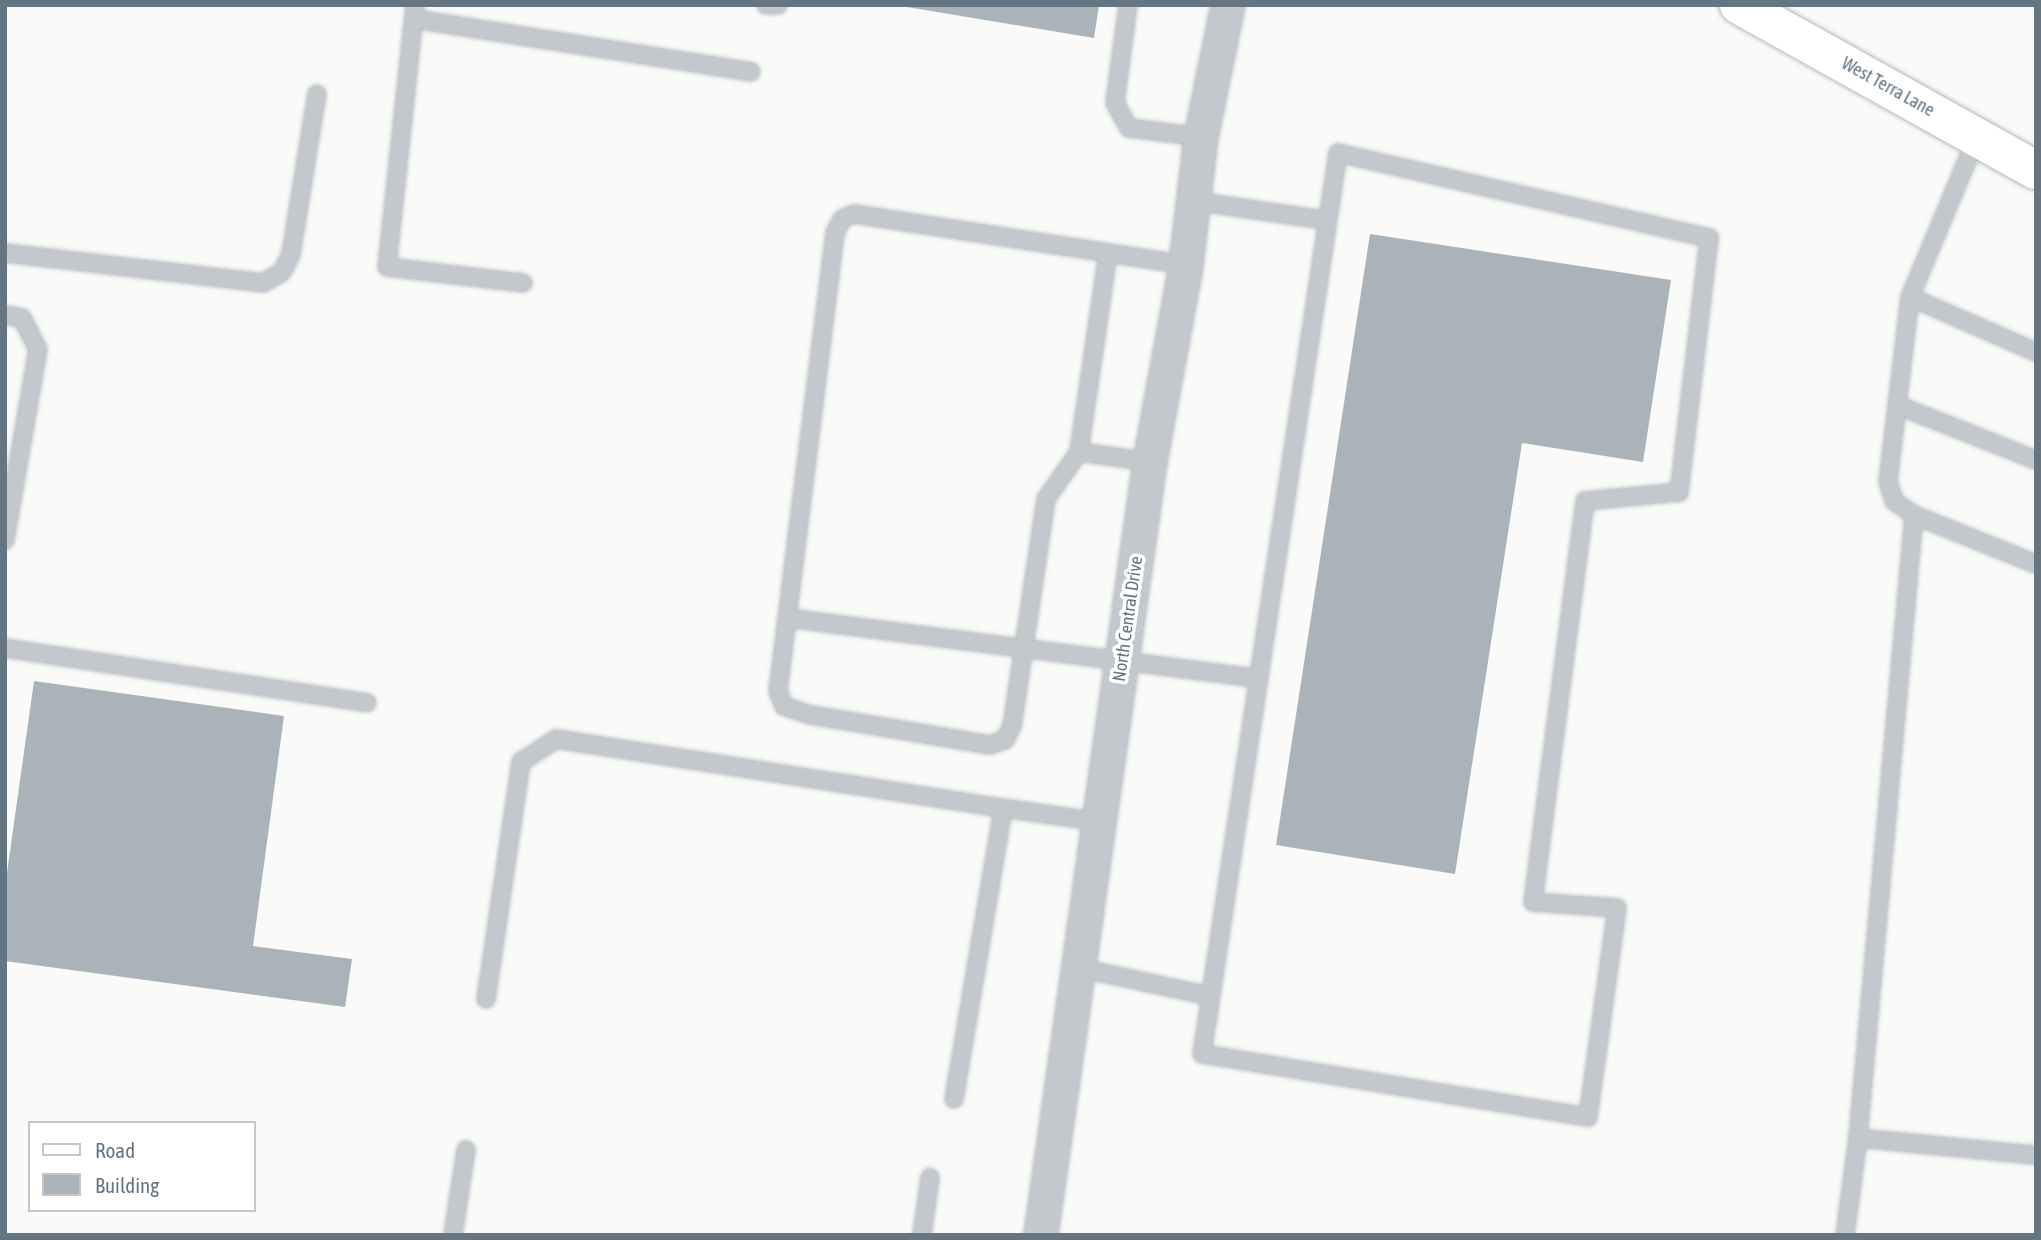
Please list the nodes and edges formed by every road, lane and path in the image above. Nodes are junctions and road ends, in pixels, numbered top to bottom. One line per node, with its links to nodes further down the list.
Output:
1 (766, 5): 2 (lane)
2 (778, 5)
3 (1128, 5): 9 (lane)
4 (1228, 5): 9 (street, North Central Drive)
5 (1739, 5): 10 (street, West Terra Lane)
6 (414, 12): 7 (lane); 17 (lane)
7 (751, 72)
8 (317, 94): 14 (lane)
9 (1201, 137): 12 (street, North Central Drive)
10 (1977, 137): 11 (street, West Terra Lane); 18 (lane)
11 (2036, 170)
12 (1194, 201): 13 (lane); 16 (street, North Central Drive)
13 (1325, 220): 32 (lane); 37 (lane)
14 (5, 253)
15 (1108, 253): 16 (lane); 22 (lane); 28 (lane)
16 (1186, 265): 24 (street, North Central Drive)
17 (523, 282)
18 (1910, 297): 20 (lane); 21 (lane)
19 (5, 315): 26 (lane)
20 (2036, 352)
21 (1897, 405): 23 (lane); 25 (lane)
22 (1079, 453): 24 (lane); 29 (lane)
23 (2036, 460)
24 (1150, 462): 31 (street, North Central Drive)
25 (1914, 515): 27 (lane); 40 (lane)
26 (5, 540)
27 (2036, 564)
28 (787, 618): 29 (lane); 29 (lane)
29 (1024, 646): 31 (lane)
30 (5, 648): 33 (lane)
31 (1123, 659): 32 (lane); 35 (street, North Central Drive)
32 (1258, 678): 37 (lane)
33 (367, 703)
34 (1003, 808): 35 (lane); 38 (lane); 39 (lane)
35 (1100, 822): 36 (street, North Central Drive)
36 (1080, 968): 37 (lane); 46 (street, North Central Drive)
37 (1210, 996)
38 (486, 999)
39 (954, 1099)
40 (1858, 1138): 42 (lane); 47 (lane)
41 (466, 1150): 44 (lane)
42 (2036, 1155)
43 (930, 1178): 45 (lane)
44 (453, 1235)
45 (922, 1235)
46 (1041, 1235)
47 (1845, 1235)

